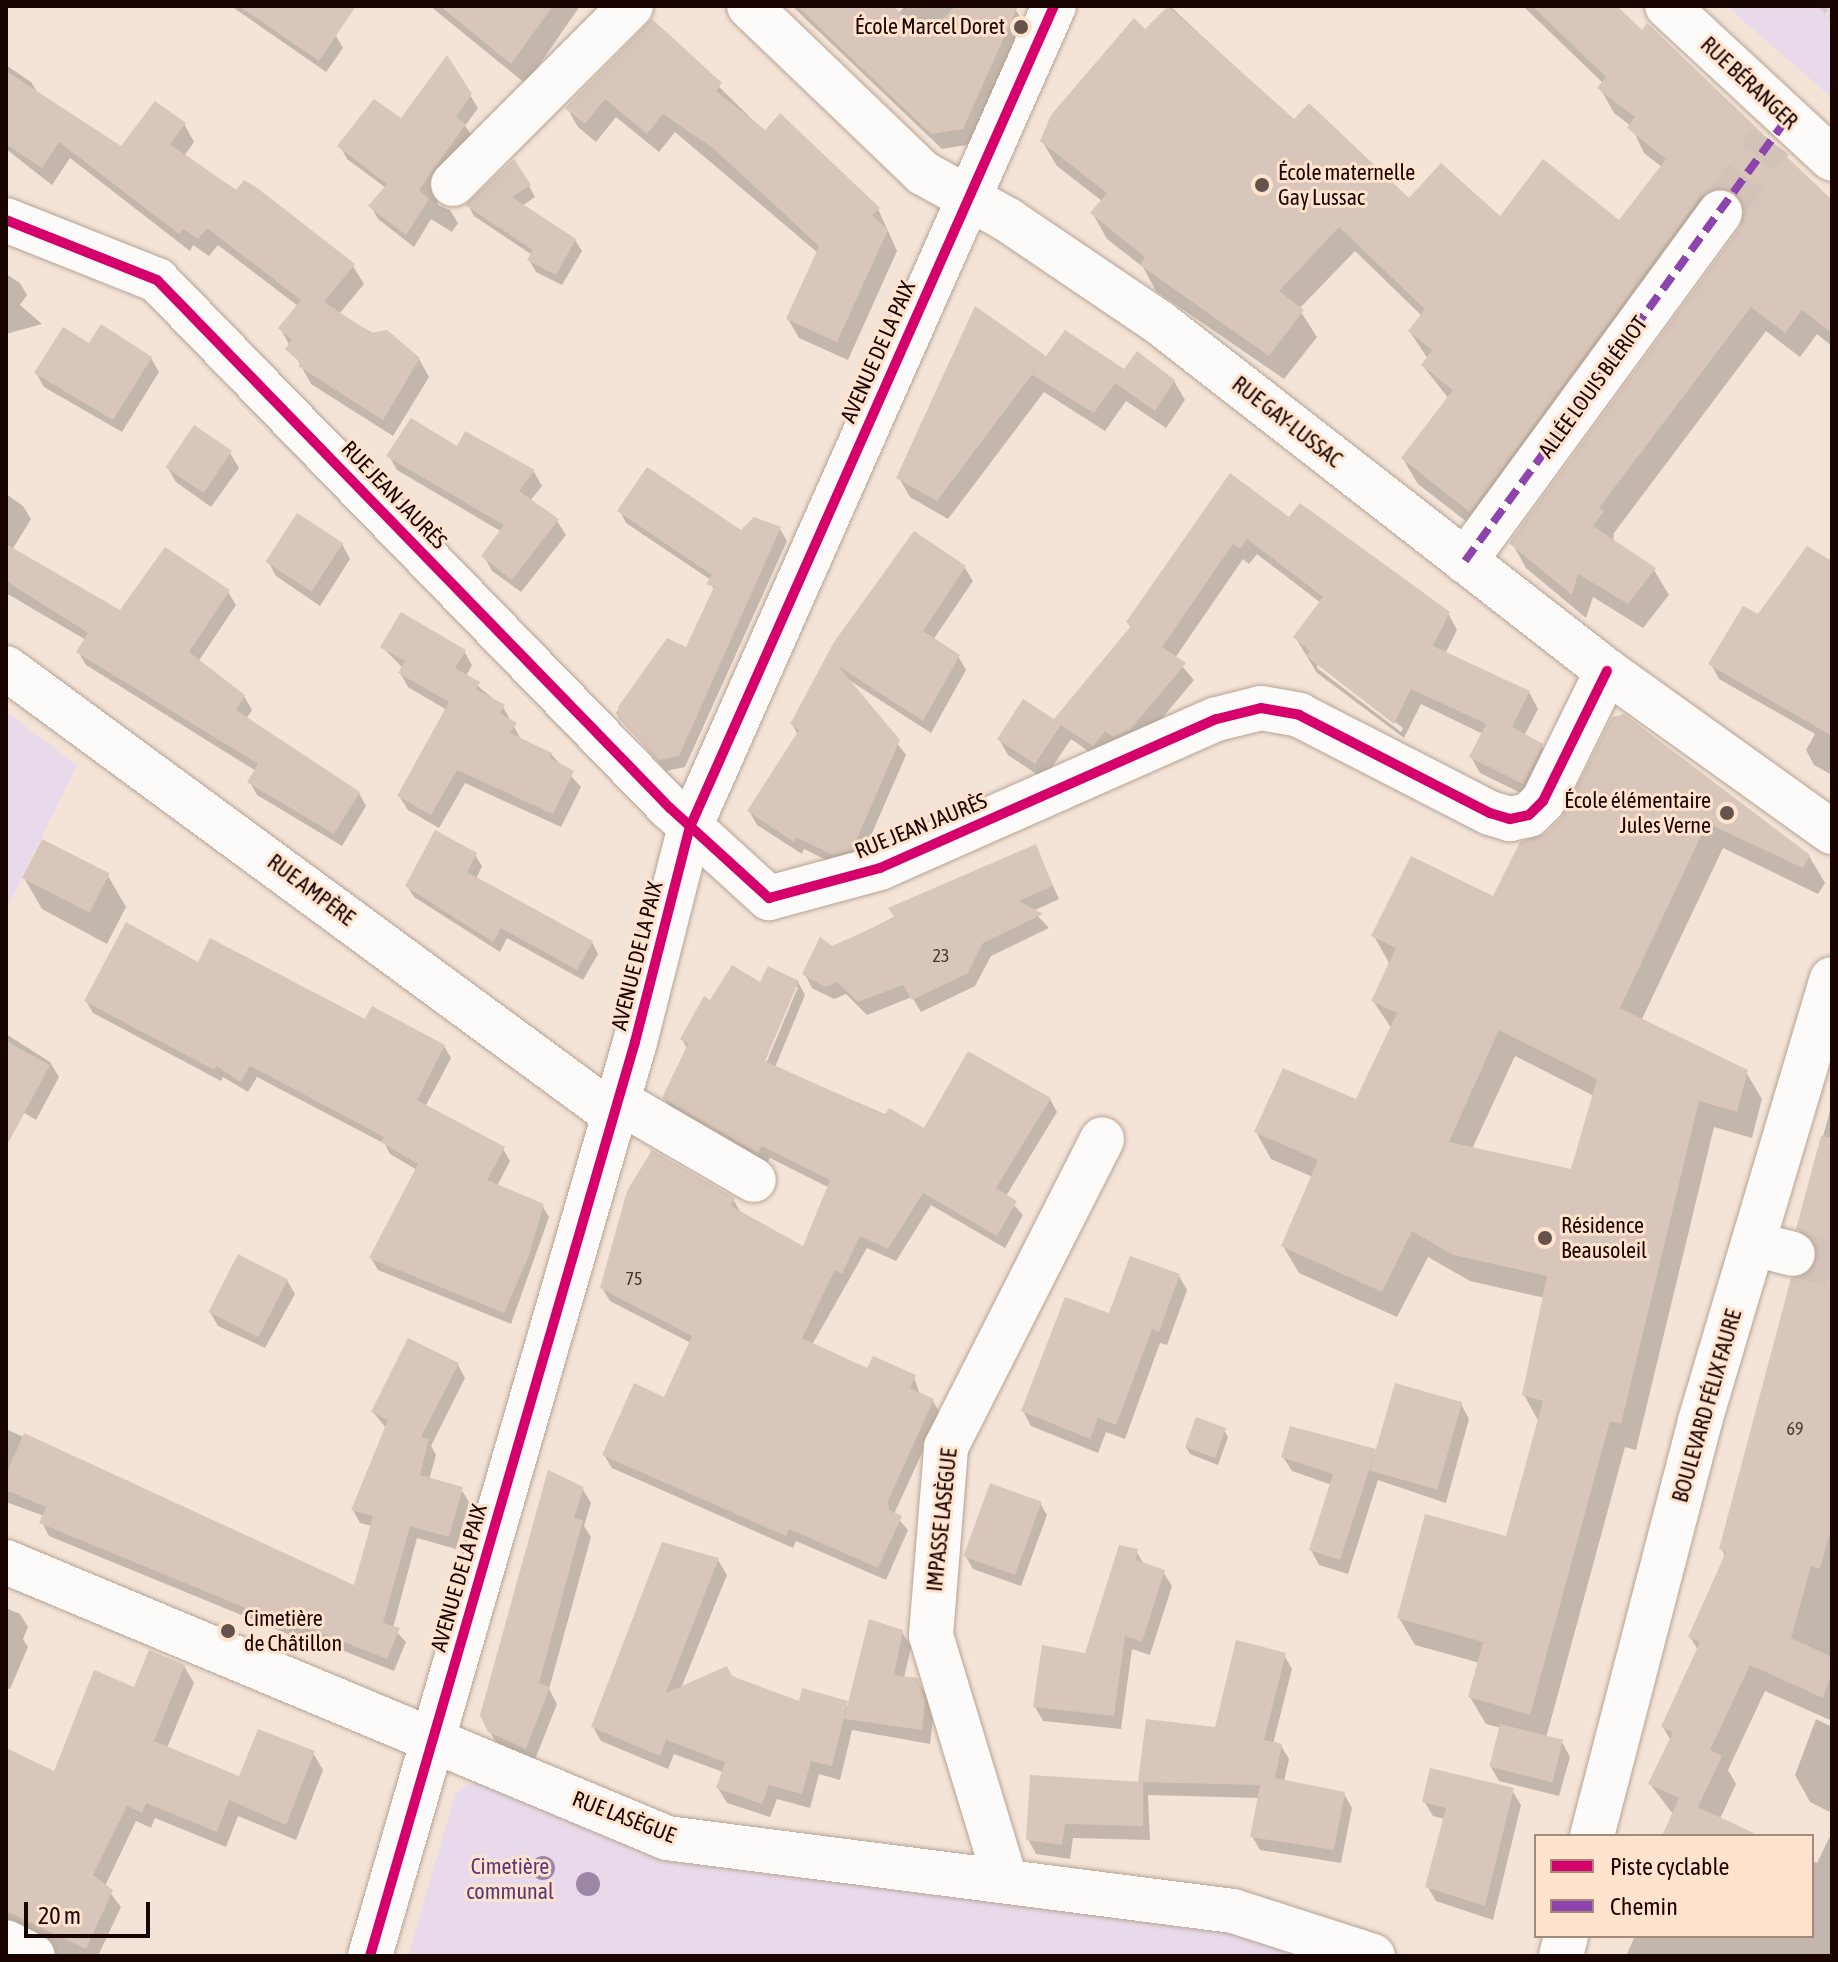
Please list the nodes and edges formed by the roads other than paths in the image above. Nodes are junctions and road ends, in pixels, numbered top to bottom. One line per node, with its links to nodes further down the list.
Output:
1 (631, 6): 6 (street)
2 (749, 6): 7 (street, RUE GAY-LUSSAC)
3 (1054, 6): 7 (street, AVENUE DE LA PAIX)
4 (1667, 6): 5 (street, RUE BÉRANGER)
5 (1832, 159)
6 (453, 184)
7 (968, 199): 10 (street, RUE GAY-LUSSAC); 13 (street, AVENUE DE LA PAIX)
8 (1720, 212): 10 (street, ALLÉE LOUIS BLÉRIOT)
9 (6, 220): 13 (street, RUE JEAN JAURÈS)
10 (1465, 561): 12 (street, RUE GAY-LUSSAC)
11 (6, 668): 16 (street, RUE AMPÈRE)
12 (1607, 671): 13 (street, RUE JEAN JAURÈS); 14 (street, RUE GAY-LUSSAC)
13 (690, 827): 16 (street, AVENUE DE LA PAIX)
14 (1832, 832)
15 (1832, 979): 21 (street, BOULEVARD FÉLIX FAURE)
16 (616, 1108): 18 (street, RUE AMPÈRE); 20 (street, AVENUE DE LA PAIX)
17 (1102, 1139): 22 (street, IMPASSE LASÈGUE)
18 (754, 1180)
19 (6, 1562): 20 (street, RUE LASÈGUE)
20 (433, 1737): 22 (street, RUE LASÈGUE); 25 (street, AVENUE DE LA PAIX)
21 (1593, 1834)
22 (1005, 1879): 26 (street, RUE LASÈGUE)
23 (6, 1942): 24 (street)
24 (33, 1956)
25 (370, 1956)
26 (1373, 1956)

